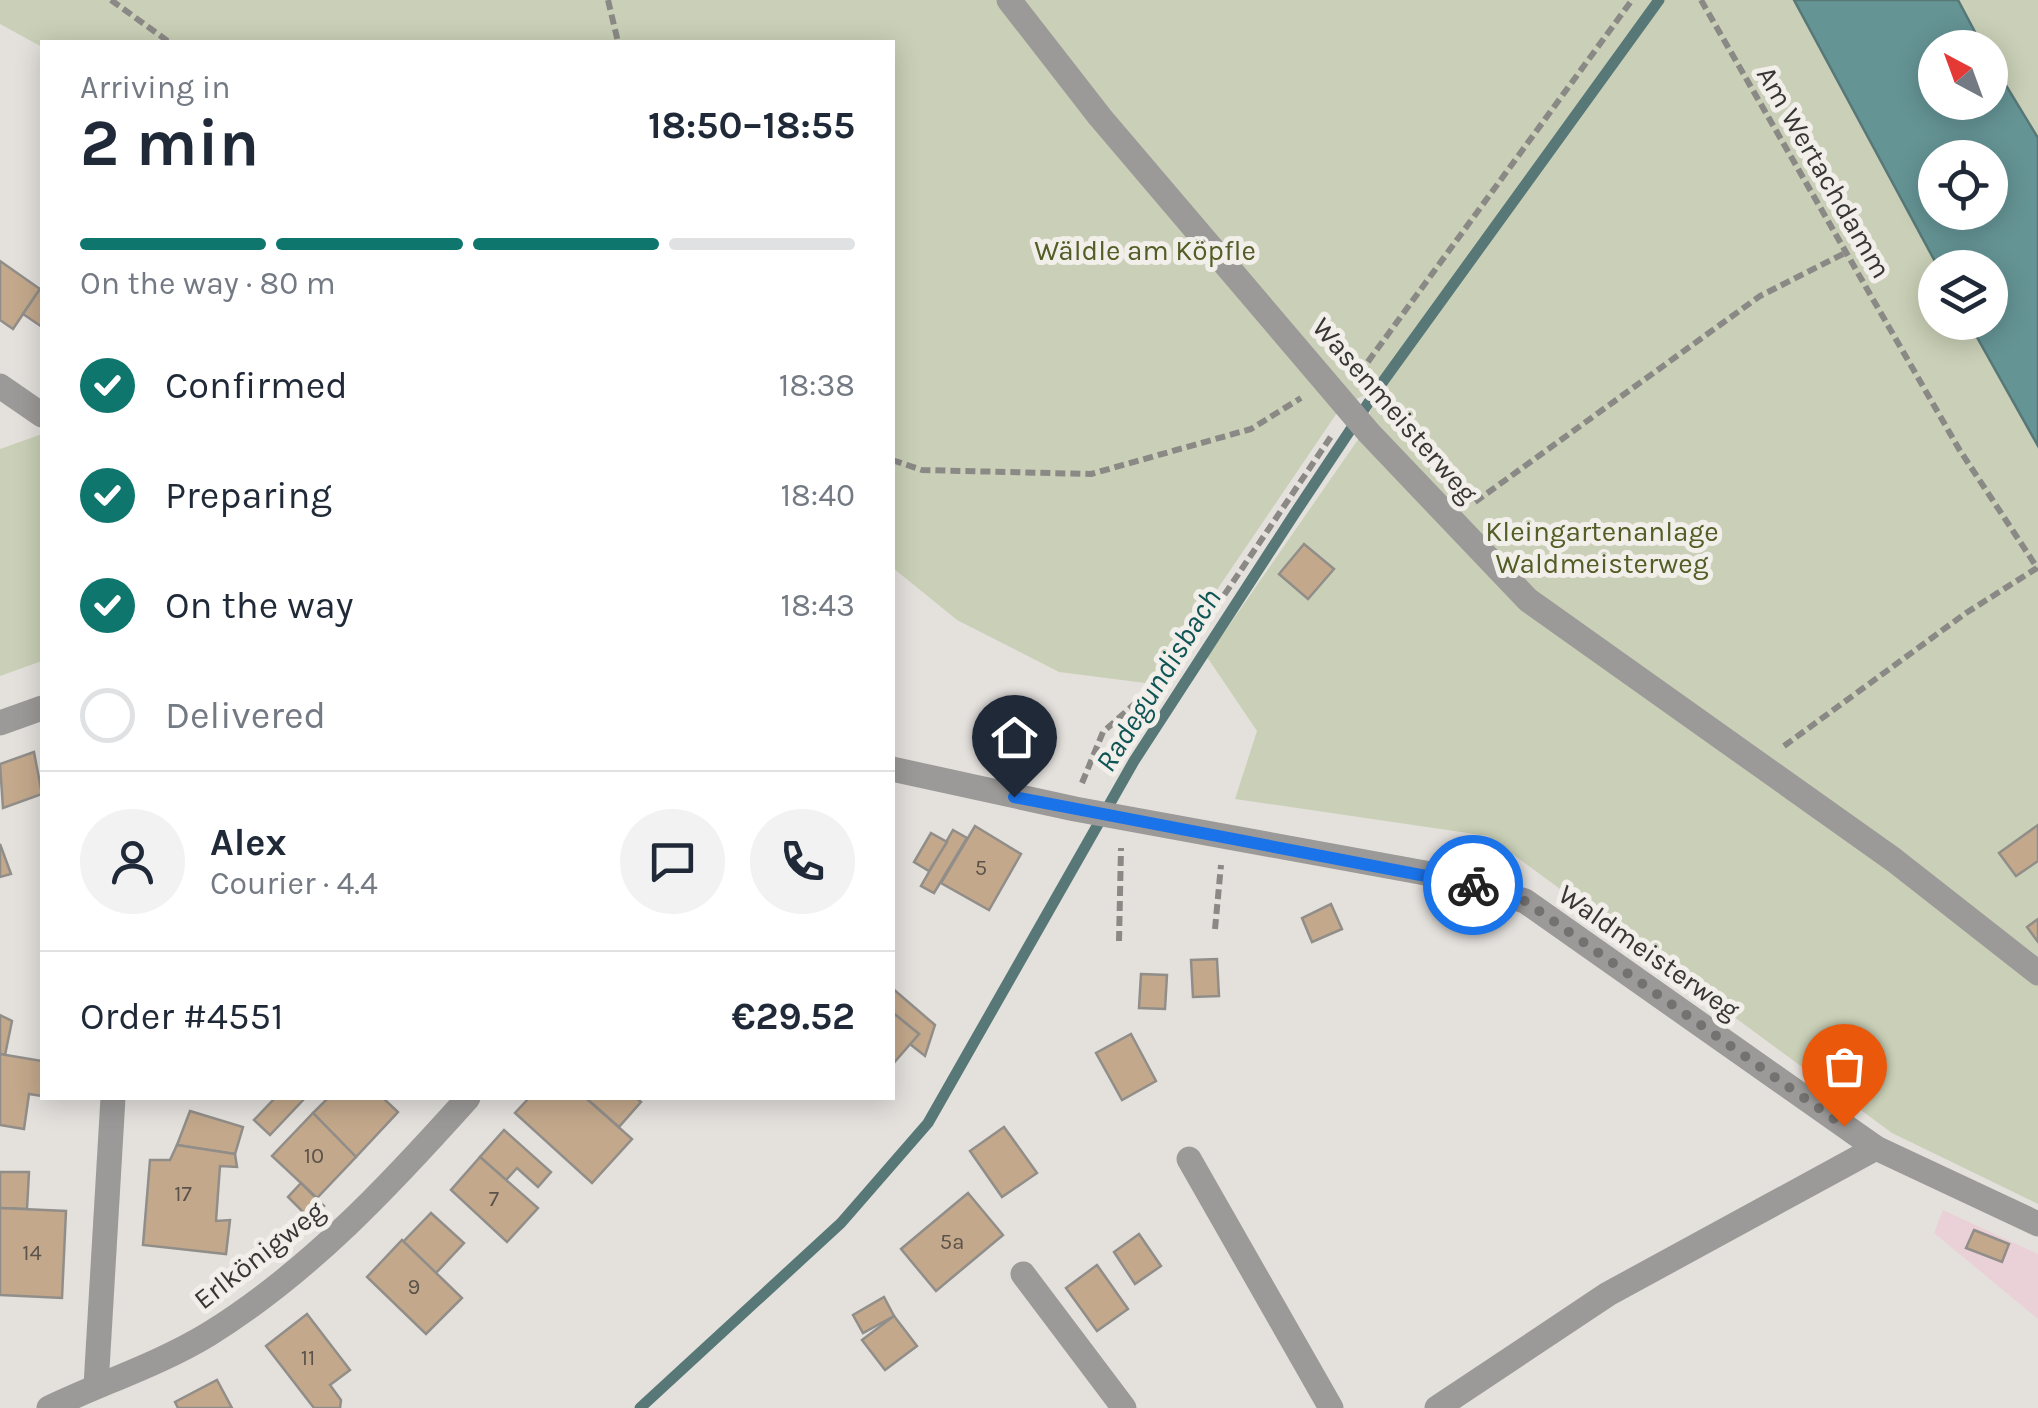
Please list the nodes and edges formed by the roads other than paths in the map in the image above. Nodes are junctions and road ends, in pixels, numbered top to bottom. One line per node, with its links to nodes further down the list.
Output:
1 (1009, 0): 7 (street, Wasenmeisterweg)
2 (0, 386): 3 (street)
3 (40, 414)
4 (40, 709): 5 (street)
5 (0, 723)
6 (895, 769): 10 (street, Waldmeisterweg)
7 (2038, 973)
8 (113, 1100): 14 (street)
9 (466, 1100): 14 (street, Erlkönigweg)
10 (1876, 1148): 12 (street, Waldmeisterweg); 18 (street)
11 (1188, 1159): 17 (street)
12 (2038, 1224)
13 (1023, 1274): 16 (street)
14 (96, 1386): 15 (street, Erlkönigweg)
15 (50, 1408)
16 (1124, 1408)
17 (1331, 1408)
18 (1437, 1408)

